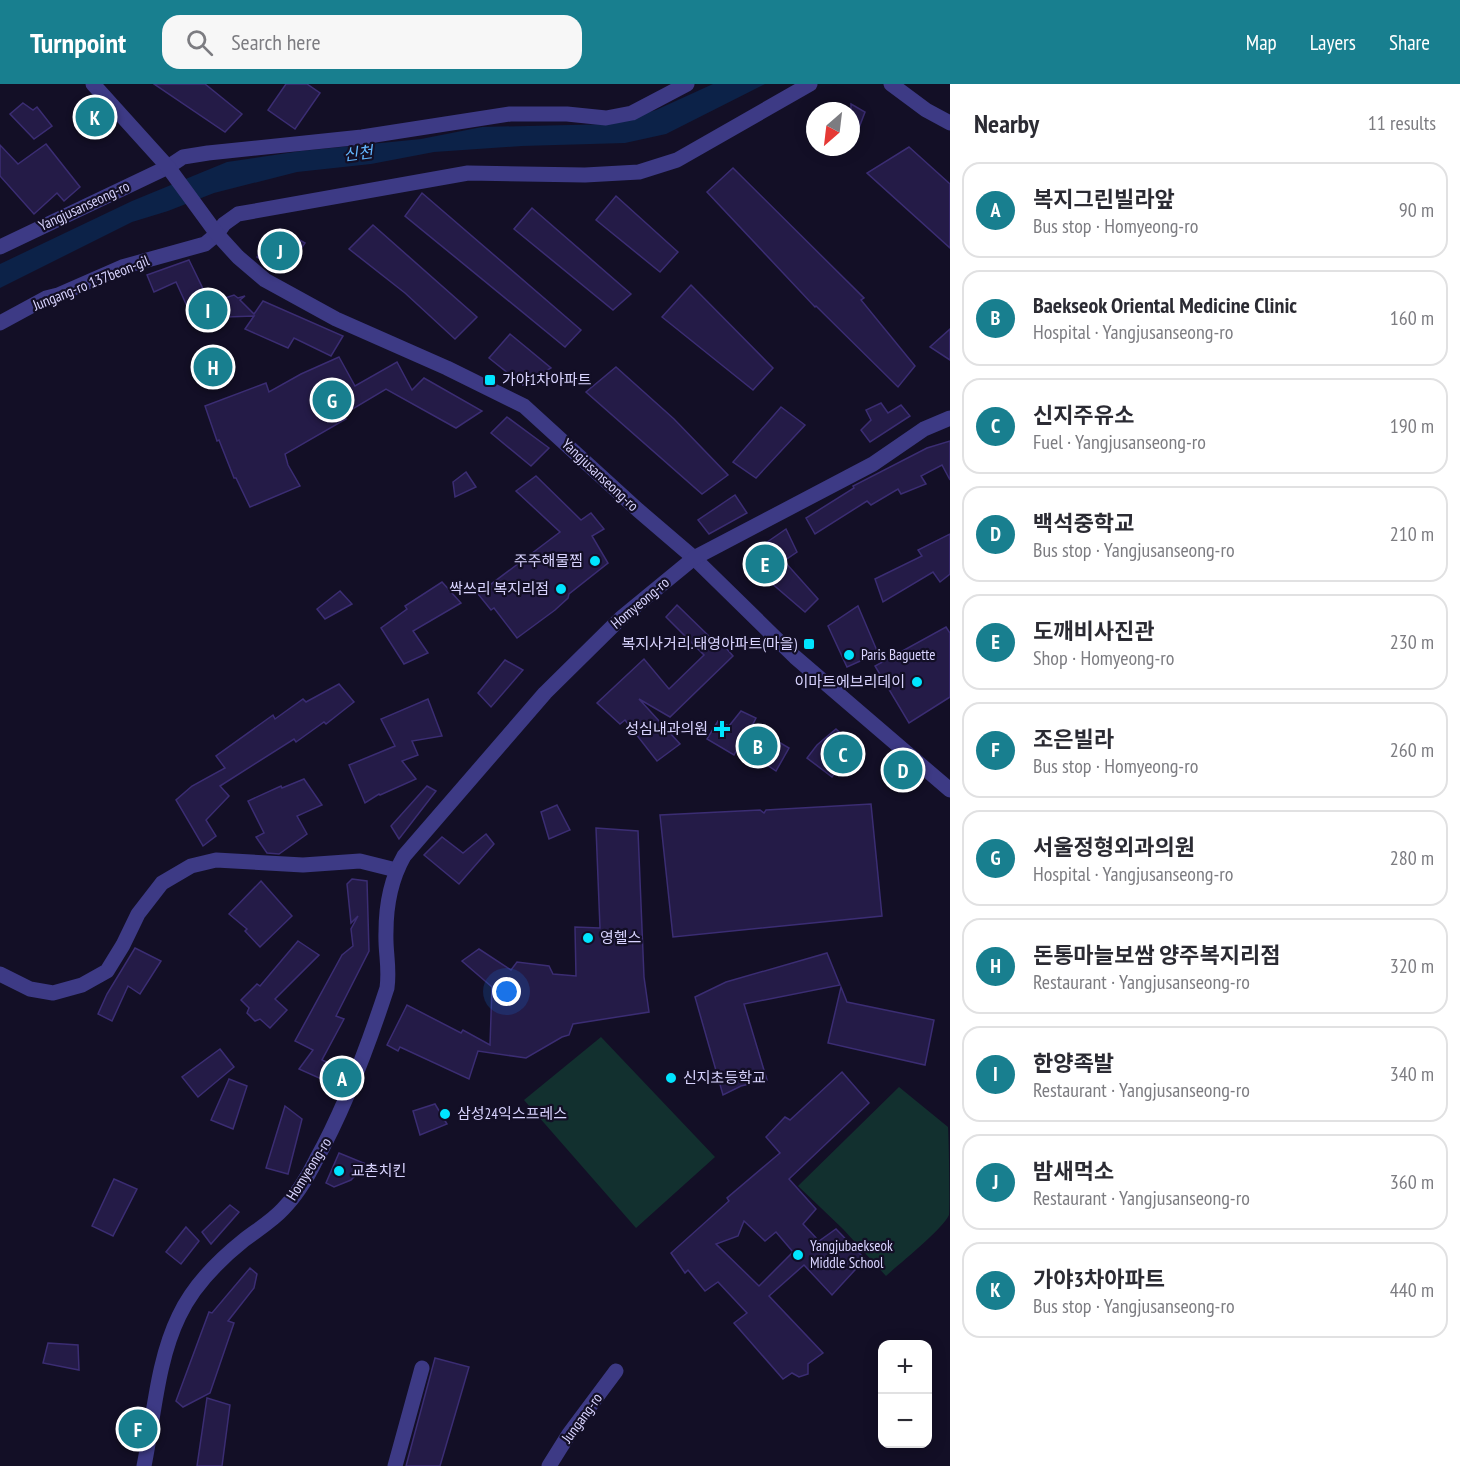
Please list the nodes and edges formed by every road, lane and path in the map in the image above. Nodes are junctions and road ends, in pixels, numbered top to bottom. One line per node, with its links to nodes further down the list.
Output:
1 (93, 84): 6 (street)
2 (687, 84): 6 (street, Yangjusanseong-ro)
3 (810, 84): 7 (street, Jungang-ro 137beon-gil)
4 (891, 84): 5 (street)
5 (950, 123)
6 (170, 171): 7 (street, Yangjusanseong-ro); 8 (street, Yangjusanseong-ro)
7 (213, 229): 9 (street, Jungang-ro 137beon-gil); 11 (street, Yangjusanseong-ro)
8 (0, 247)
9 (0, 323)
10 (950, 418): 11 (street, Homyeong-ro)
11 (694, 558): 12 (street, Yangjusanseong-ro); 13 (street, Homyeong-ro)
12 (950, 790)
13 (396, 870): 14 (street); 17 (street, Homyeong-ro)
14 (0, 974)
15 (422, 1368): 18 (street)
16 (616, 1371): 19 (street, Jungang-ro)
17 (144, 1466)
18 (395, 1466)
19 (549, 1466)

